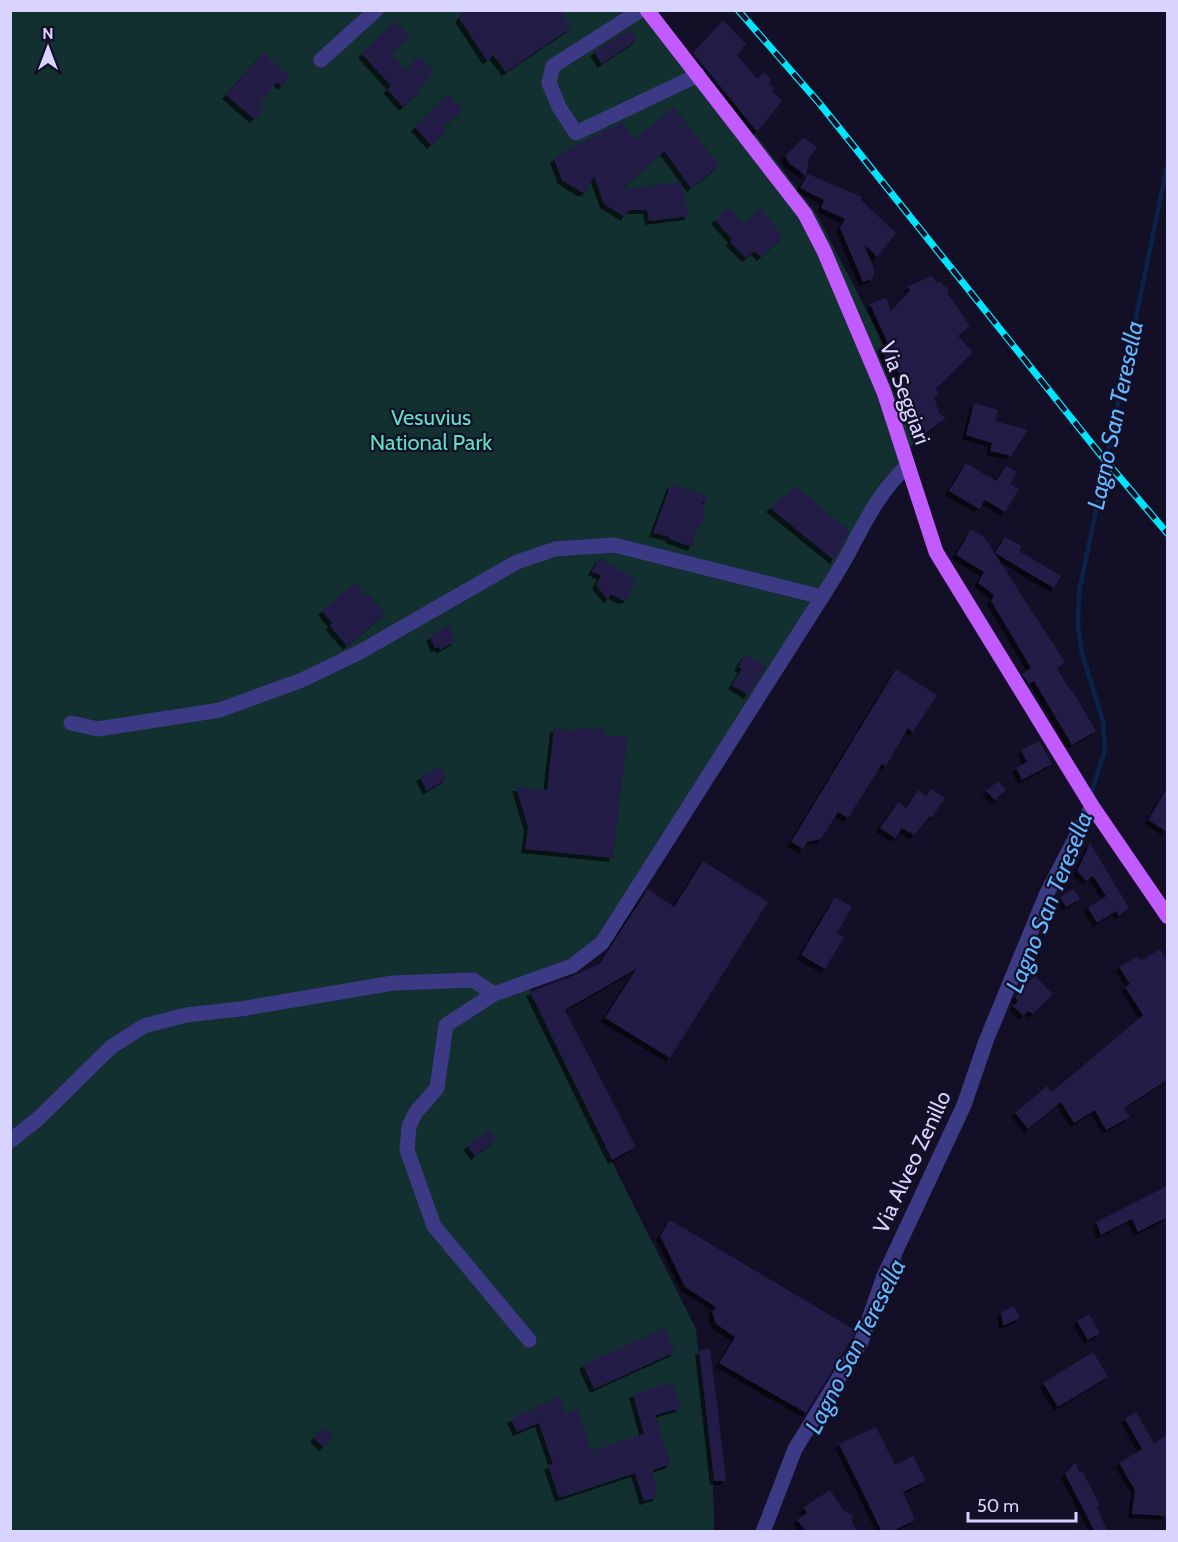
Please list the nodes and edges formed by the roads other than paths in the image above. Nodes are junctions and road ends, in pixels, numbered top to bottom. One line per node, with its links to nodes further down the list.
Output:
1 (376, 10): 4 (street)
2 (641, 10): 5 (street)
3 (648, 10): 5 (main road, Via Seggiari)
4 (321, 60)
5 (698, 75): 6 (main road, Via Seggiari)
6 (907, 466): 7 (street); 9 (main road, Via Seggiari)
7 (822, 597): 8 (street); 11 (street)
8 (71, 723)
9 (1092, 807): 10 (main road, Via Seggiari); 14 (street, Via Alveo Zenillo)
10 (1167, 917)
11 (494, 994): 12 (street); 13 (street)
12 (10, 1141)
13 (529, 1340)
14 (763, 1532)

